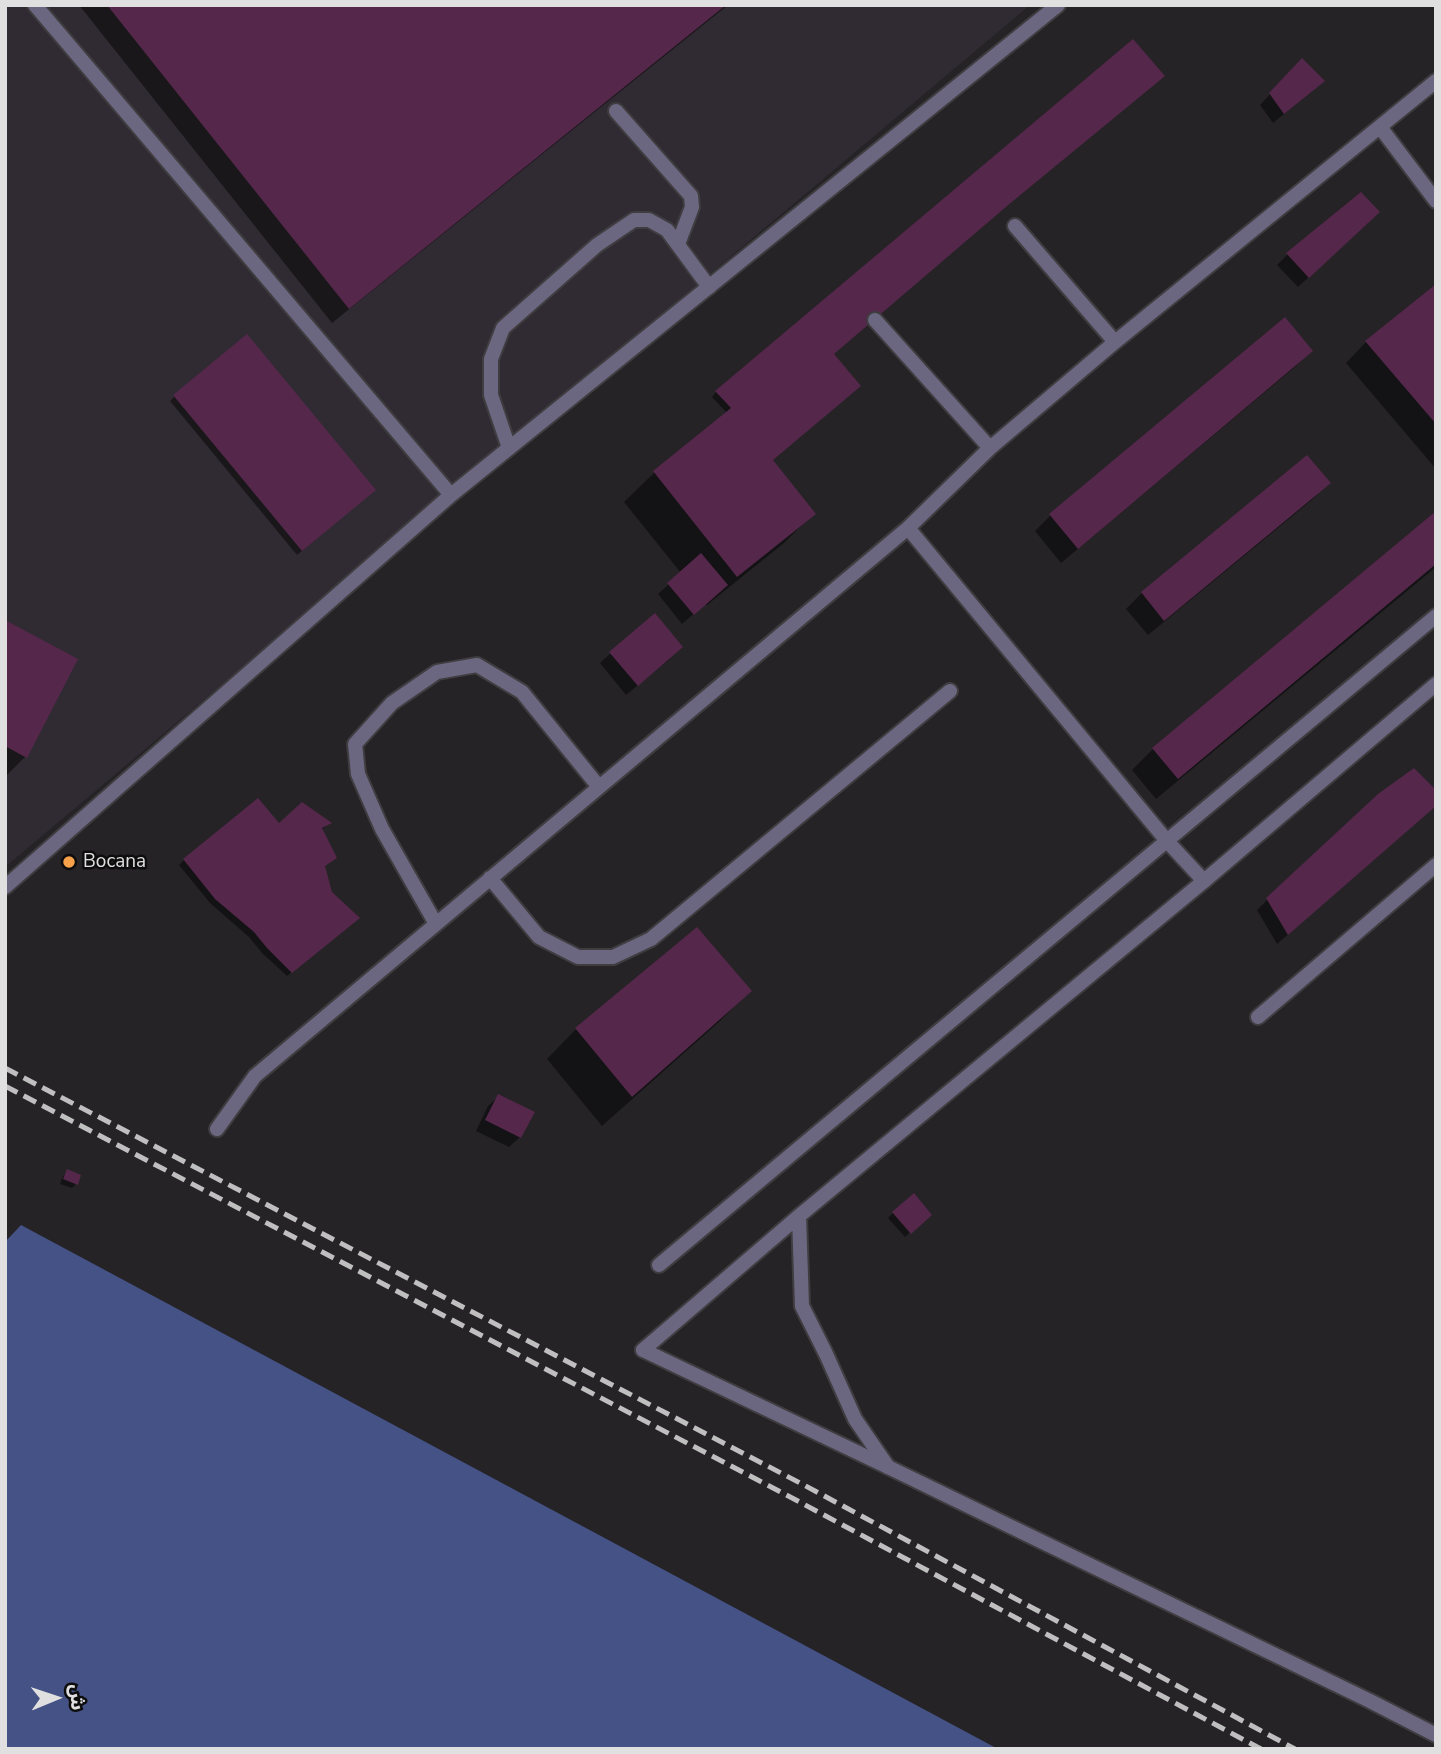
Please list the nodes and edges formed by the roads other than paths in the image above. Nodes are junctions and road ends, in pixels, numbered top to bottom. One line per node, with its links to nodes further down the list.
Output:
1 (35, 5): 14 (street)
2 (1058, 5): 9 (street)
3 (1436, 81): 5 (street)
4 (616, 111): 8 (street)
5 (1380, 127): 6 (street); 11 (street)
6 (1436, 201)
7 (1015, 226): 11 (street)
8 (678, 244): 9 (street); 12 (street)
9 (709, 286): 12 (street)
10 (875, 320): 13 (street)
11 (1115, 342): 13 (street)
12 (509, 448): 14 (street)
13 (990, 448): 15 (street)
14 (451, 495): 24 (street)
15 (908, 528): 19 (street); 20 (street)
16 (1436, 616): 20 (street)
17 (1436, 684): 23 (street)
18 (950, 691): 22 (street)
19 (599, 787): 22 (street); 25 (street)
20 (1167, 841): 23 (street); 29 (street)
21 (1436, 865): 26 (street)
22 (490, 878): 25 (street)
23 (1204, 881): 28 (street)
24 (5, 887)
25 (436, 924): 27 (street)
26 (1258, 1017)
27 (217, 1129)
28 (799, 1216): 30 (street); 30 (street)
29 (659, 1265)
30 (888, 1467): 31 (street)
31 (1436, 1735)

